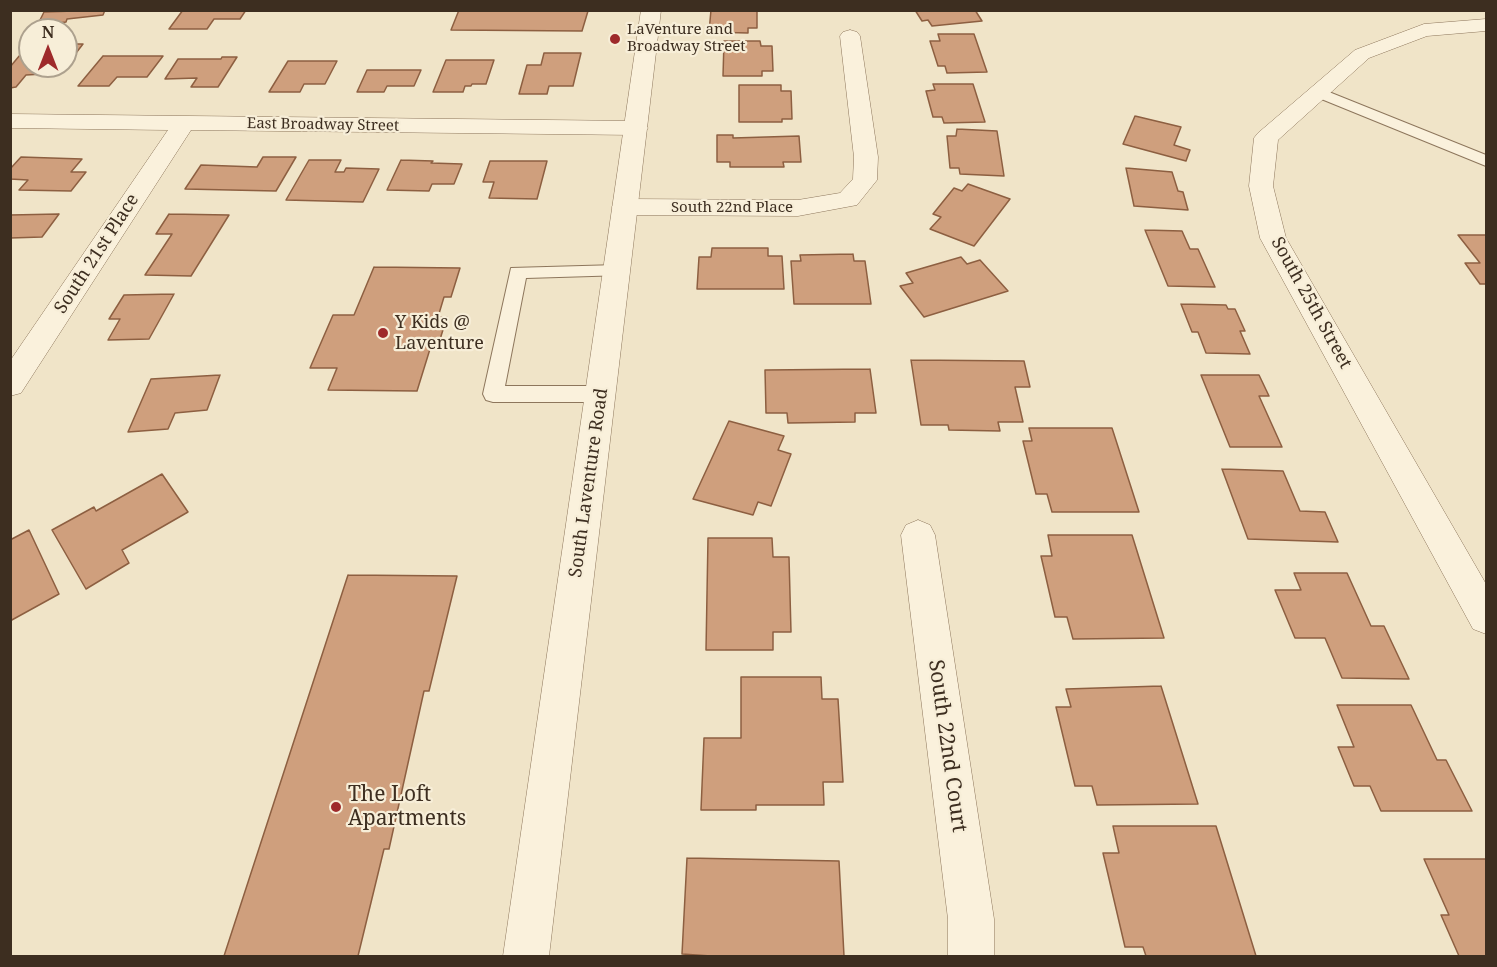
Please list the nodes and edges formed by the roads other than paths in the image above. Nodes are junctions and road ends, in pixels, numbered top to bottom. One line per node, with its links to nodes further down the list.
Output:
1 (651, 10): 7 (street, South Laventure Road)
2 (1486, 25): 4 (street, South 25th Street)
3 (850, 36): 9 (street, South 22nd Place)
4 (1319, 93): 8 (lane); 14 (street, South 25th Street)
5 (10, 121): 6 (street, East Broadway Street)
6 (184, 123): 7 (street, East Broadway Street); 11 (street, South 21st Place)
7 (636, 128): 9 (street, South Laventure Road)
8 (1486, 161)
9 (625, 207): 10 (street, South Laventure Road)
10 (618, 271): 12 (street, South Laventure Road); 12 (lane)
11 (10, 385)
12 (601, 394): 15 (street, South Laventure Road)
13 (918, 536): 16 (street, South 22nd Court)
14 (1486, 617)
15 (526, 957)
16 (971, 957)

